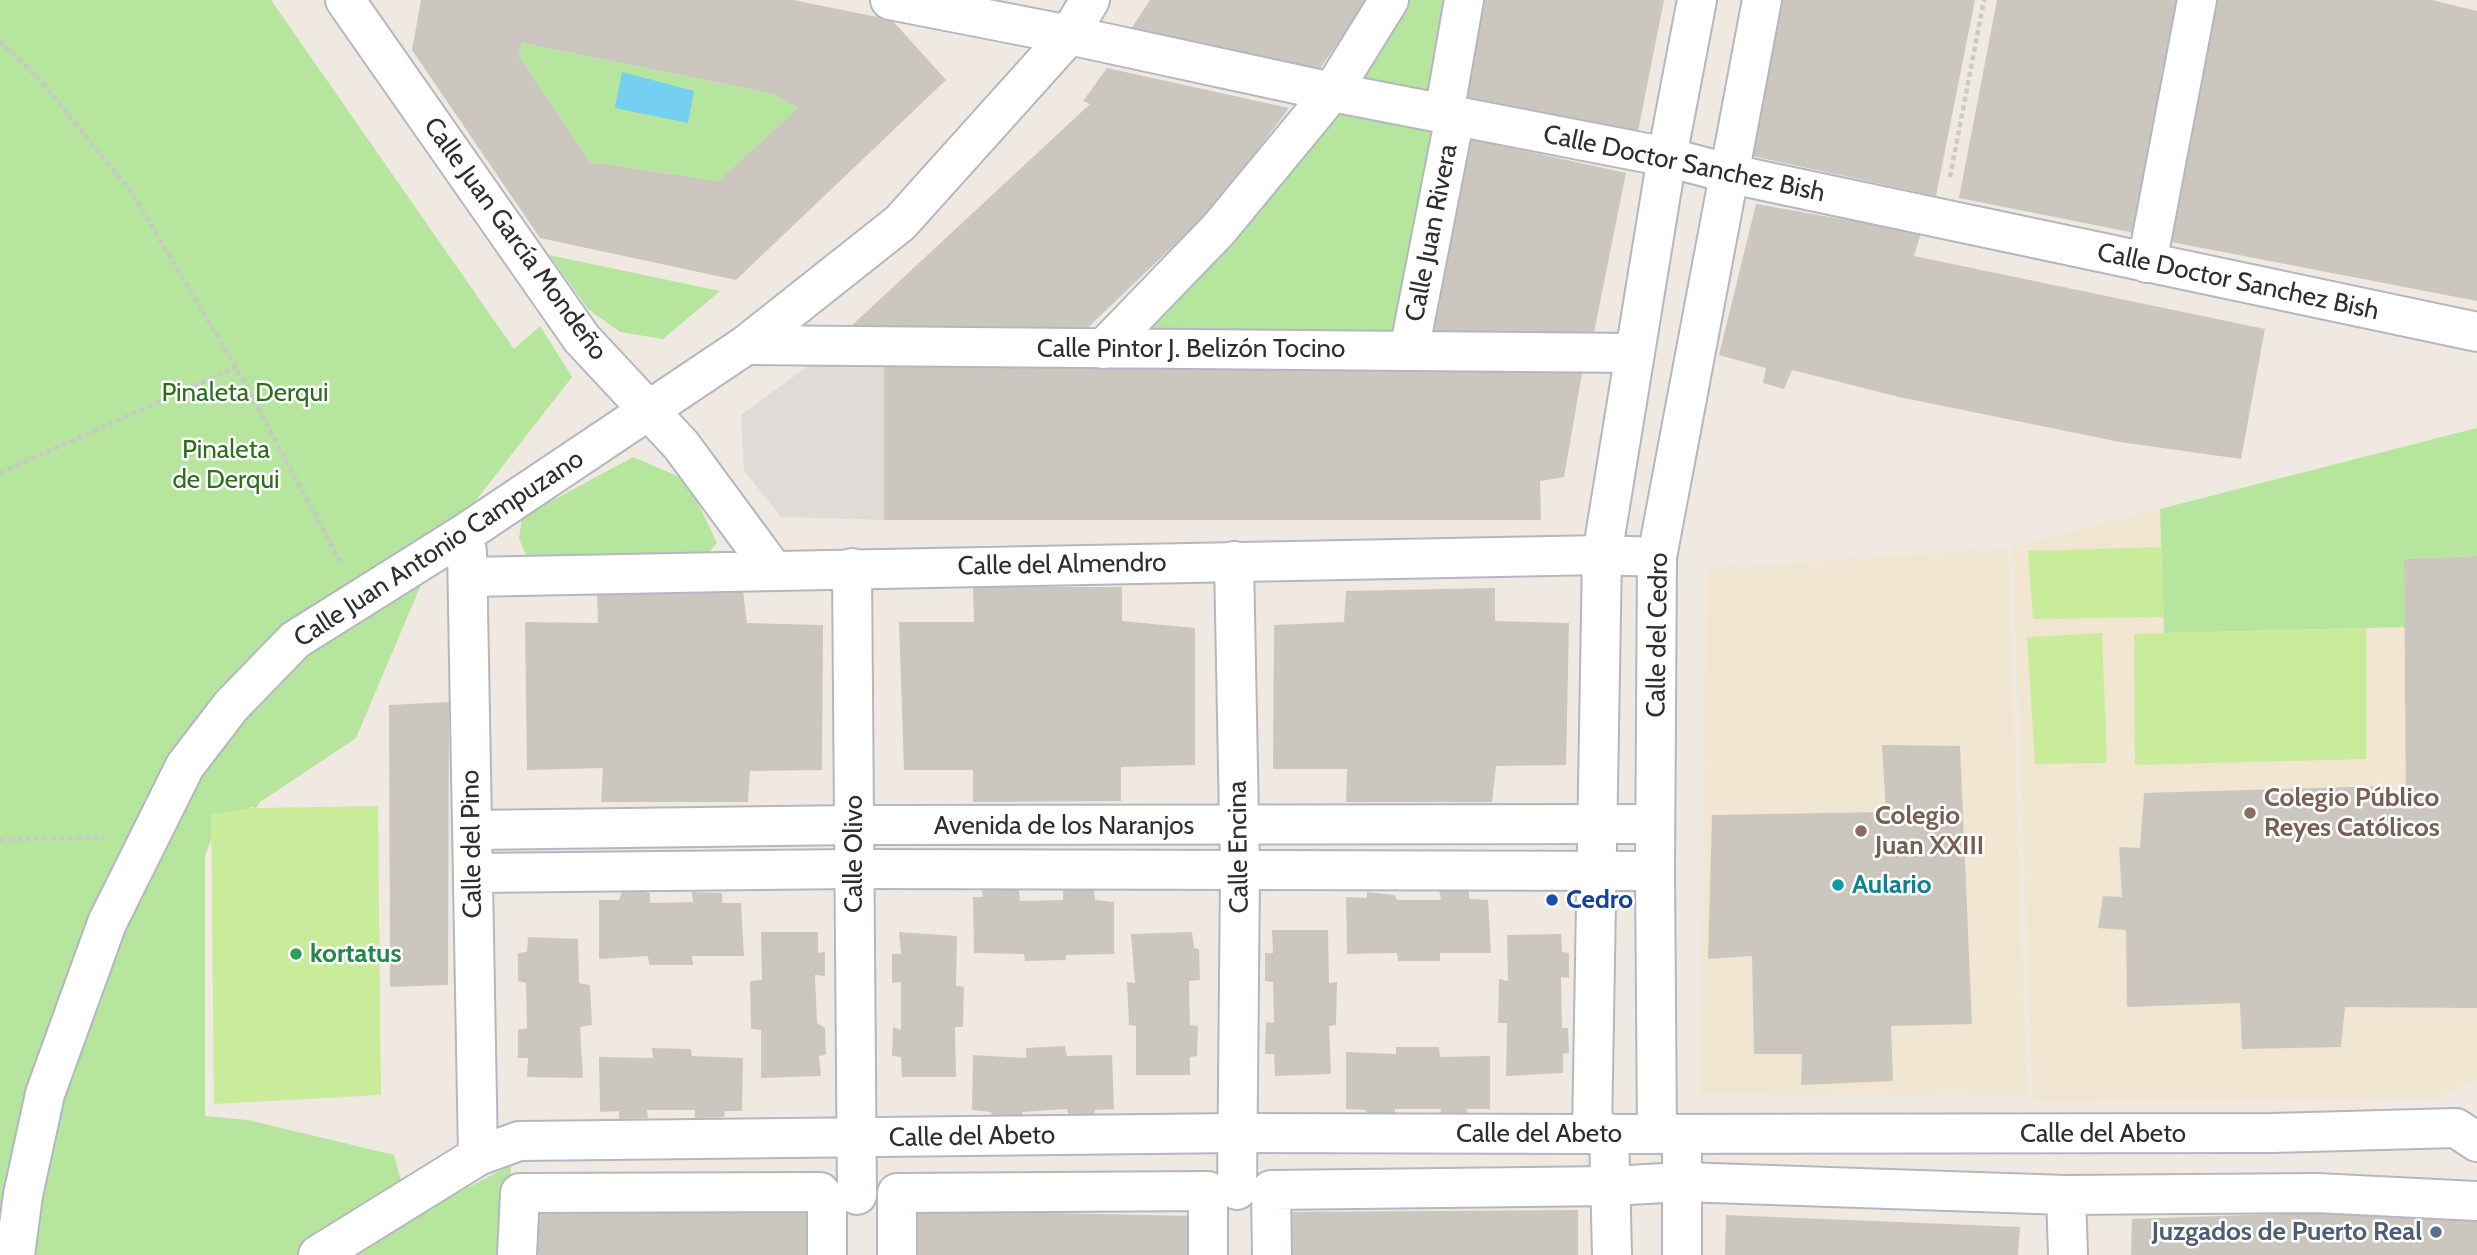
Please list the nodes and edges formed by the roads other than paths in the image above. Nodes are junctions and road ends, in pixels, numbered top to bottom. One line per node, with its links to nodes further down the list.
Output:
1 (345, 0): 20 (street, Calle Juan García Mondeño)
2 (890, 0): 9 (street, Calle Doctor Sanchez Bish)
3 (1090, 0): 9 (street, Calle Juan Antonio Campuzano)
4 (1390, 0): 10 (street)
5 (1464, 0): 11 (street, Calle Juan Rivera)
6 (1697, 0): 12 (street)
7 (1762, 0): 13 (street, Calle del Cedro)
8 (2197, 0): 14 (street)
9 (1069, 34): 10 (street, Calle Doctor Sanchez Bish); 16 (street, Calle Juan Antonio Campuzano)
10 (1332, 92): 11 (street, Calle Doctor Sanchez Bish); 17 (street)
11 (1450, 115): 12 (street, Calle Doctor Sanchez Bish); 18 (street, Calle Juan Rivera)
12 (1667, 157): 13 (street, Calle Doctor Sanchez Bish); 19 (street)
13 (1731, 174): 14 (street, Calle Doctor Sanchez Bish); 23 (street, Calle del Cedro)
14 (2147, 263): 15 (street, Calle Doctor Sanchez Bish)
15 (2477, 332)
16 (746, 345): 17 (street, Calle Pintor J. Belizón Tocino); 20 (street, Calle Juan Antonio Campuzano)
17 (1103, 349): 18 (street, Calle Pintor J. Belizón Tocino)
18 (1409, 351): 19 (street, Calle Pintor J. Belizón Tocino)
19 (1635, 353): 22 (street)
20 (650, 410): 21 (street, Calle Juan Antonio Campuzano); 26 (street, Calle Juan García Mondeño)
21 (467, 532): 27 (street, Calle del Pino); 51 (street, Calle Juan Antonio Campuzano)
22 (1602, 555): 23 (street, Calle del Almendro); 24 (street, Calle del Almendro); 28 (street)
23 (1657, 557): 29 (street, Calle del Cedro)
24 (1234, 561): 25 (street, Calle del Almendro); 31 (street, Calle Encina)
25 (852, 568): 26 (street, Calle del Almendro); 30 (street, Calle Olivo)
26 (773, 570): 27 (street, Calle del Almendro)
27 (468, 577): 32 (street, Calle del Pino)
28 (1597, 823): 29 (street, Avenida de los Naranjos); 31 (street, Avenida de los Naranjos); 34 (street)
29 (1655, 824): 36 (street, Calle del Cedro)
30 (854, 825): 31 (street, Avenida de los Naranjos); 32 (street, Avenida de los Naranjos); 33 (street, Calle Olivo)
31 (1239, 826): 35 (street, Calle Encina)
32 (472, 830): 37 (street, Calle del Pino)
33 (854, 869): 35 (street, Avenida de los Naranjos); 37 (street, Avenida de los Naranjos); 42 (street, Calle Olivo)
34 (1596, 870): 35 (street, Avenida de los Naranjos); 36 (street, Avenida de los Naranjos); 40 (street)
35 (1240, 871): 39 (street, Calle Encina)
36 (1655, 871): 41 (street, Calle del Cedro)
37 (472, 873): 43 (street, Calle del Pino)
38 (2470, 1129): 41 (street, Calle del Abeto)
39 (1238, 1133): 40 (street, Calle del Abeto); 42 (street, Calle del Abeto); 46 (street, Calle Encina)
40 (1600, 1134): 41 (street, Calle del Abeto); 45 (street)
41 (1670, 1134): 44 (street, Calle del Cedro)
42 (855, 1139): 43 (street, Calle del Abeto); 47 (street, Calle Olivo)
43 (478, 1156): 52 (street, Calle del Abeto)
44 (1682, 1182): 45 (street); 49 (street); 59 (street, Calle del Cedro)
45 (1611, 1186): 46 (street); 58 (street)
46 (1239, 1190): 48 (street); 56 (street); 57 (street)
47 (839, 1193): 48 (street); 53 (street); 54 (street, Calle Olivo)
48 (897, 1193): 55 (street)
49 (2066, 1195): 50 (street); 60 (street)
50 (2477, 1200)
51 (15, 1255)
52 (318, 1255)
53 (517, 1255)
54 (827, 1255)
55 (897, 1255)
56 (1208, 1255)
57 (1272, 1255)
58 (1612, 1255)
59 (1682, 1255)
60 (2068, 1255)

